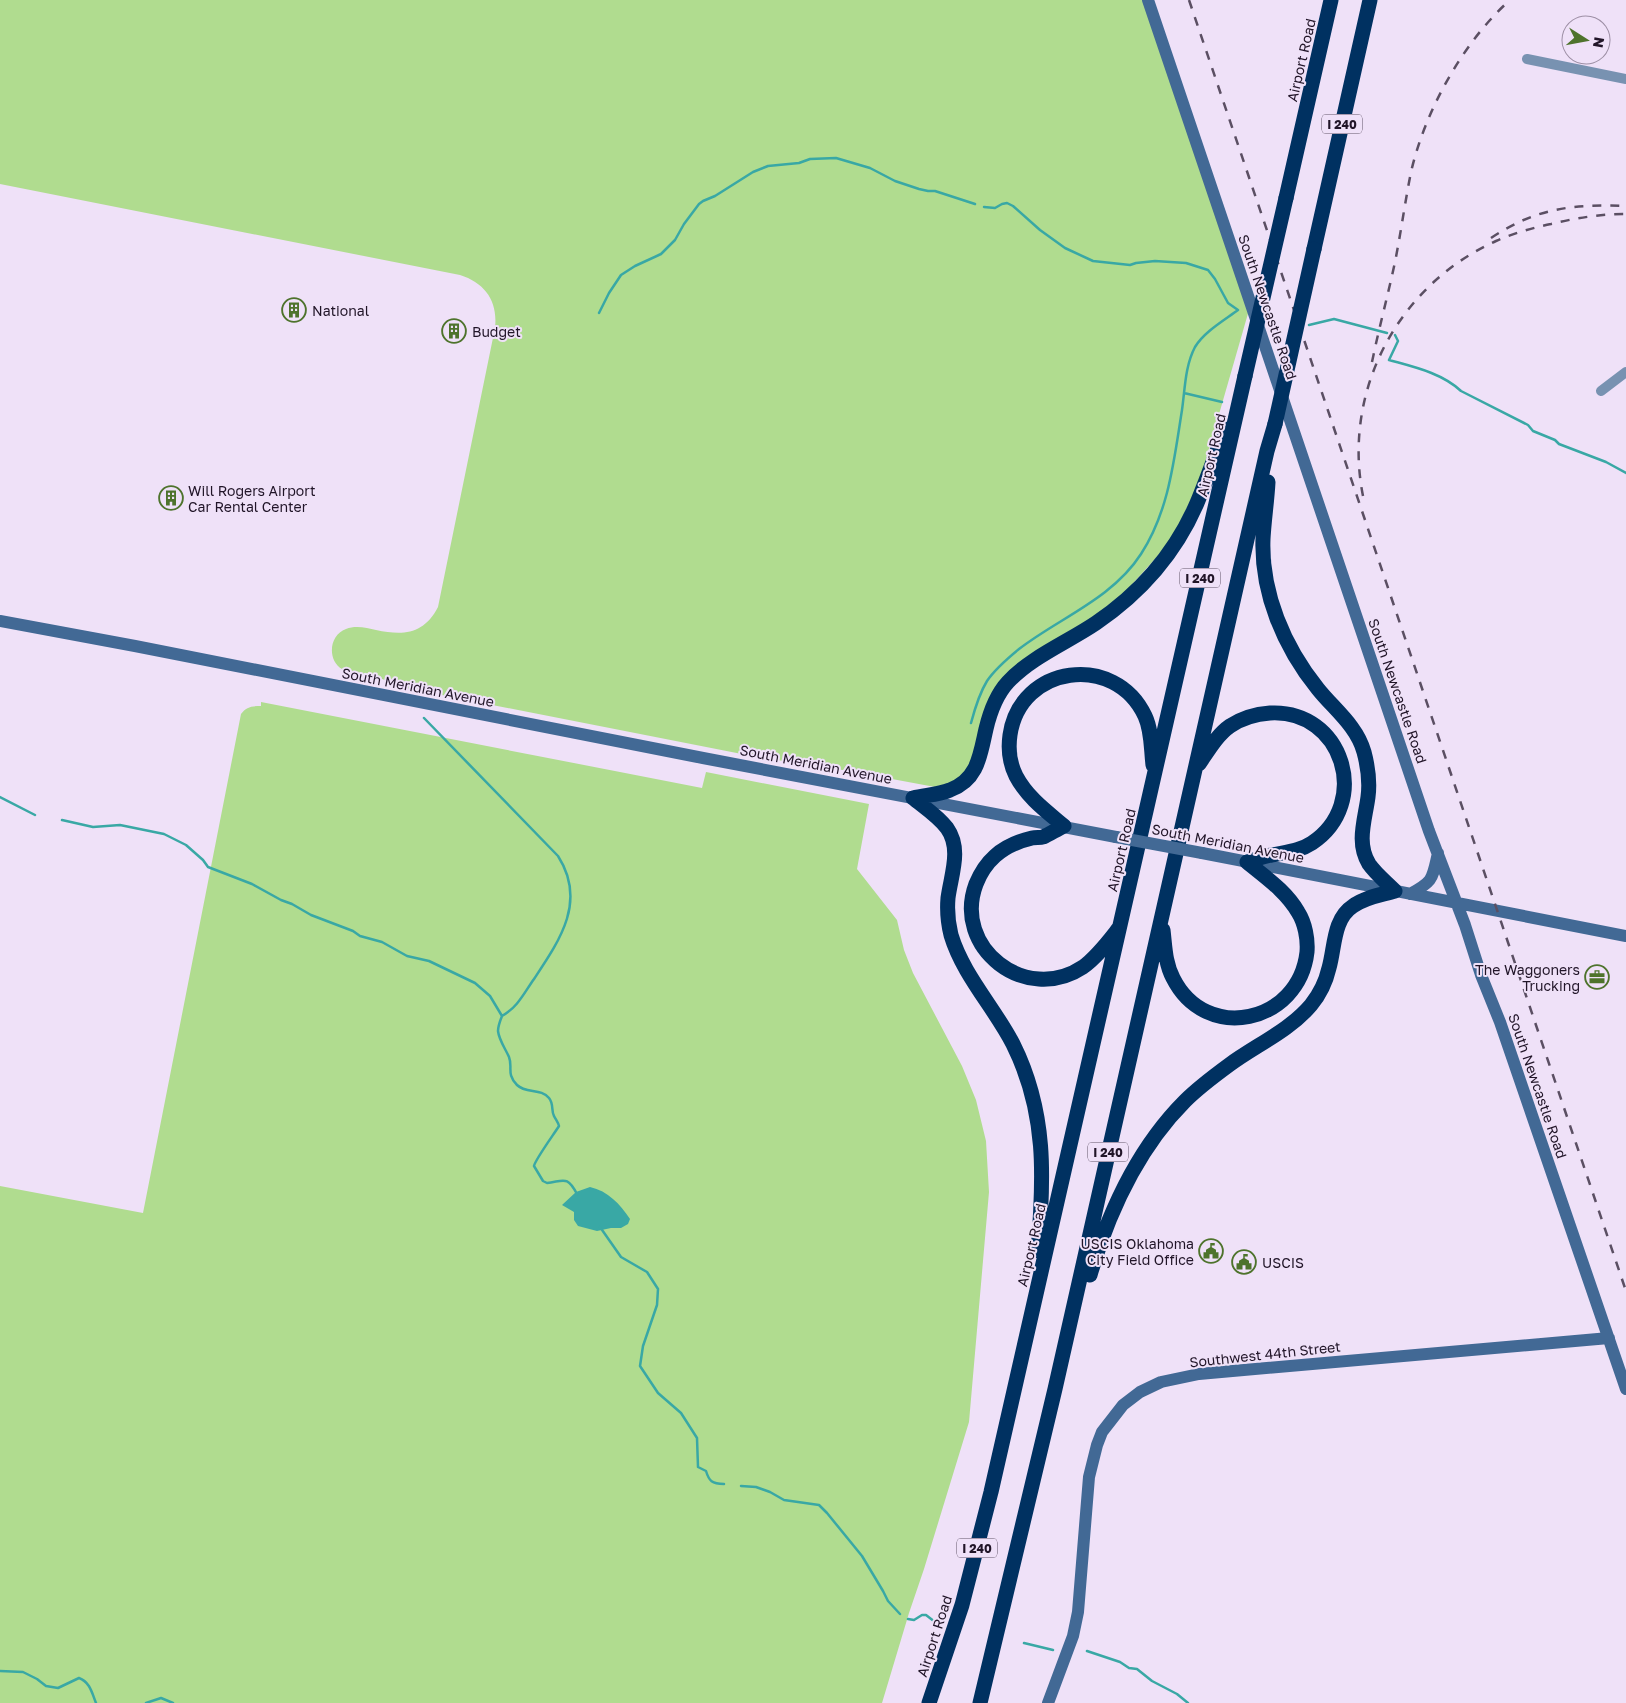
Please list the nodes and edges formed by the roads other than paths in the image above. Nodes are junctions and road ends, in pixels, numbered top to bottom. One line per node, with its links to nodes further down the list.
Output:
1 (1148, 0): 15 (main road, South Newcastle Road)
2 (1331, 0): 7 (highway, Airport Road / I 240, bridge)
3 (1370, 0): 9 (highway, I 240, bridge)
4 (1527, 59): 5 (street)
5 (1626, 78)
6 (1626, 372): 8 (street)
7 (1245, 376): 12 (highway, Airport Road / I 240); 13 (highway)
8 (1601, 391)
9 (1269, 454): 11 (highway, I 240); 17 (highway)
10 (0, 622): 13 (main road, South Meridian Avenue)
11 (1195, 769): 16 (highway); 19 (highway, I 240)
12 (1154, 779): 14 (highway); 20 (highway, Airport Road / I 240)
13 (913, 798): 14 (main road, South Meridian Avenue); 22 (highway)
14 (1064, 826): 16 (main road, South Meridian Avenue, bridge); 20 (highway)
15 (1438, 853): 17 (main road); 18 (main road, South Newcastle Road)
16 (1247, 862): 17 (main road, South Meridian Avenue); 19 (highway)
17 (1403, 892): 18 (main road, South Meridian Avenue); 24 (highway)
18 (1456, 902): 21 (main road, South Meridian Avenue); 23 (main road, South Newcastle Road)
19 (1162, 916): 24 (highway, I 240)
20 (1120, 927): 22 (highway, Airport Road / I 240)
21 (1626, 936)
22 (1034, 1303): 26 (highway, Airport Road / I 240)
23 (1609, 1338): 25 (main road, South Newcastle Road); 28 (main road, Southwest 44th Street)
24 (1055, 1389): 27 (highway, I 240)
25 (1626, 1389)
26 (929, 1703)
27 (980, 1703)
28 (1048, 1703)

